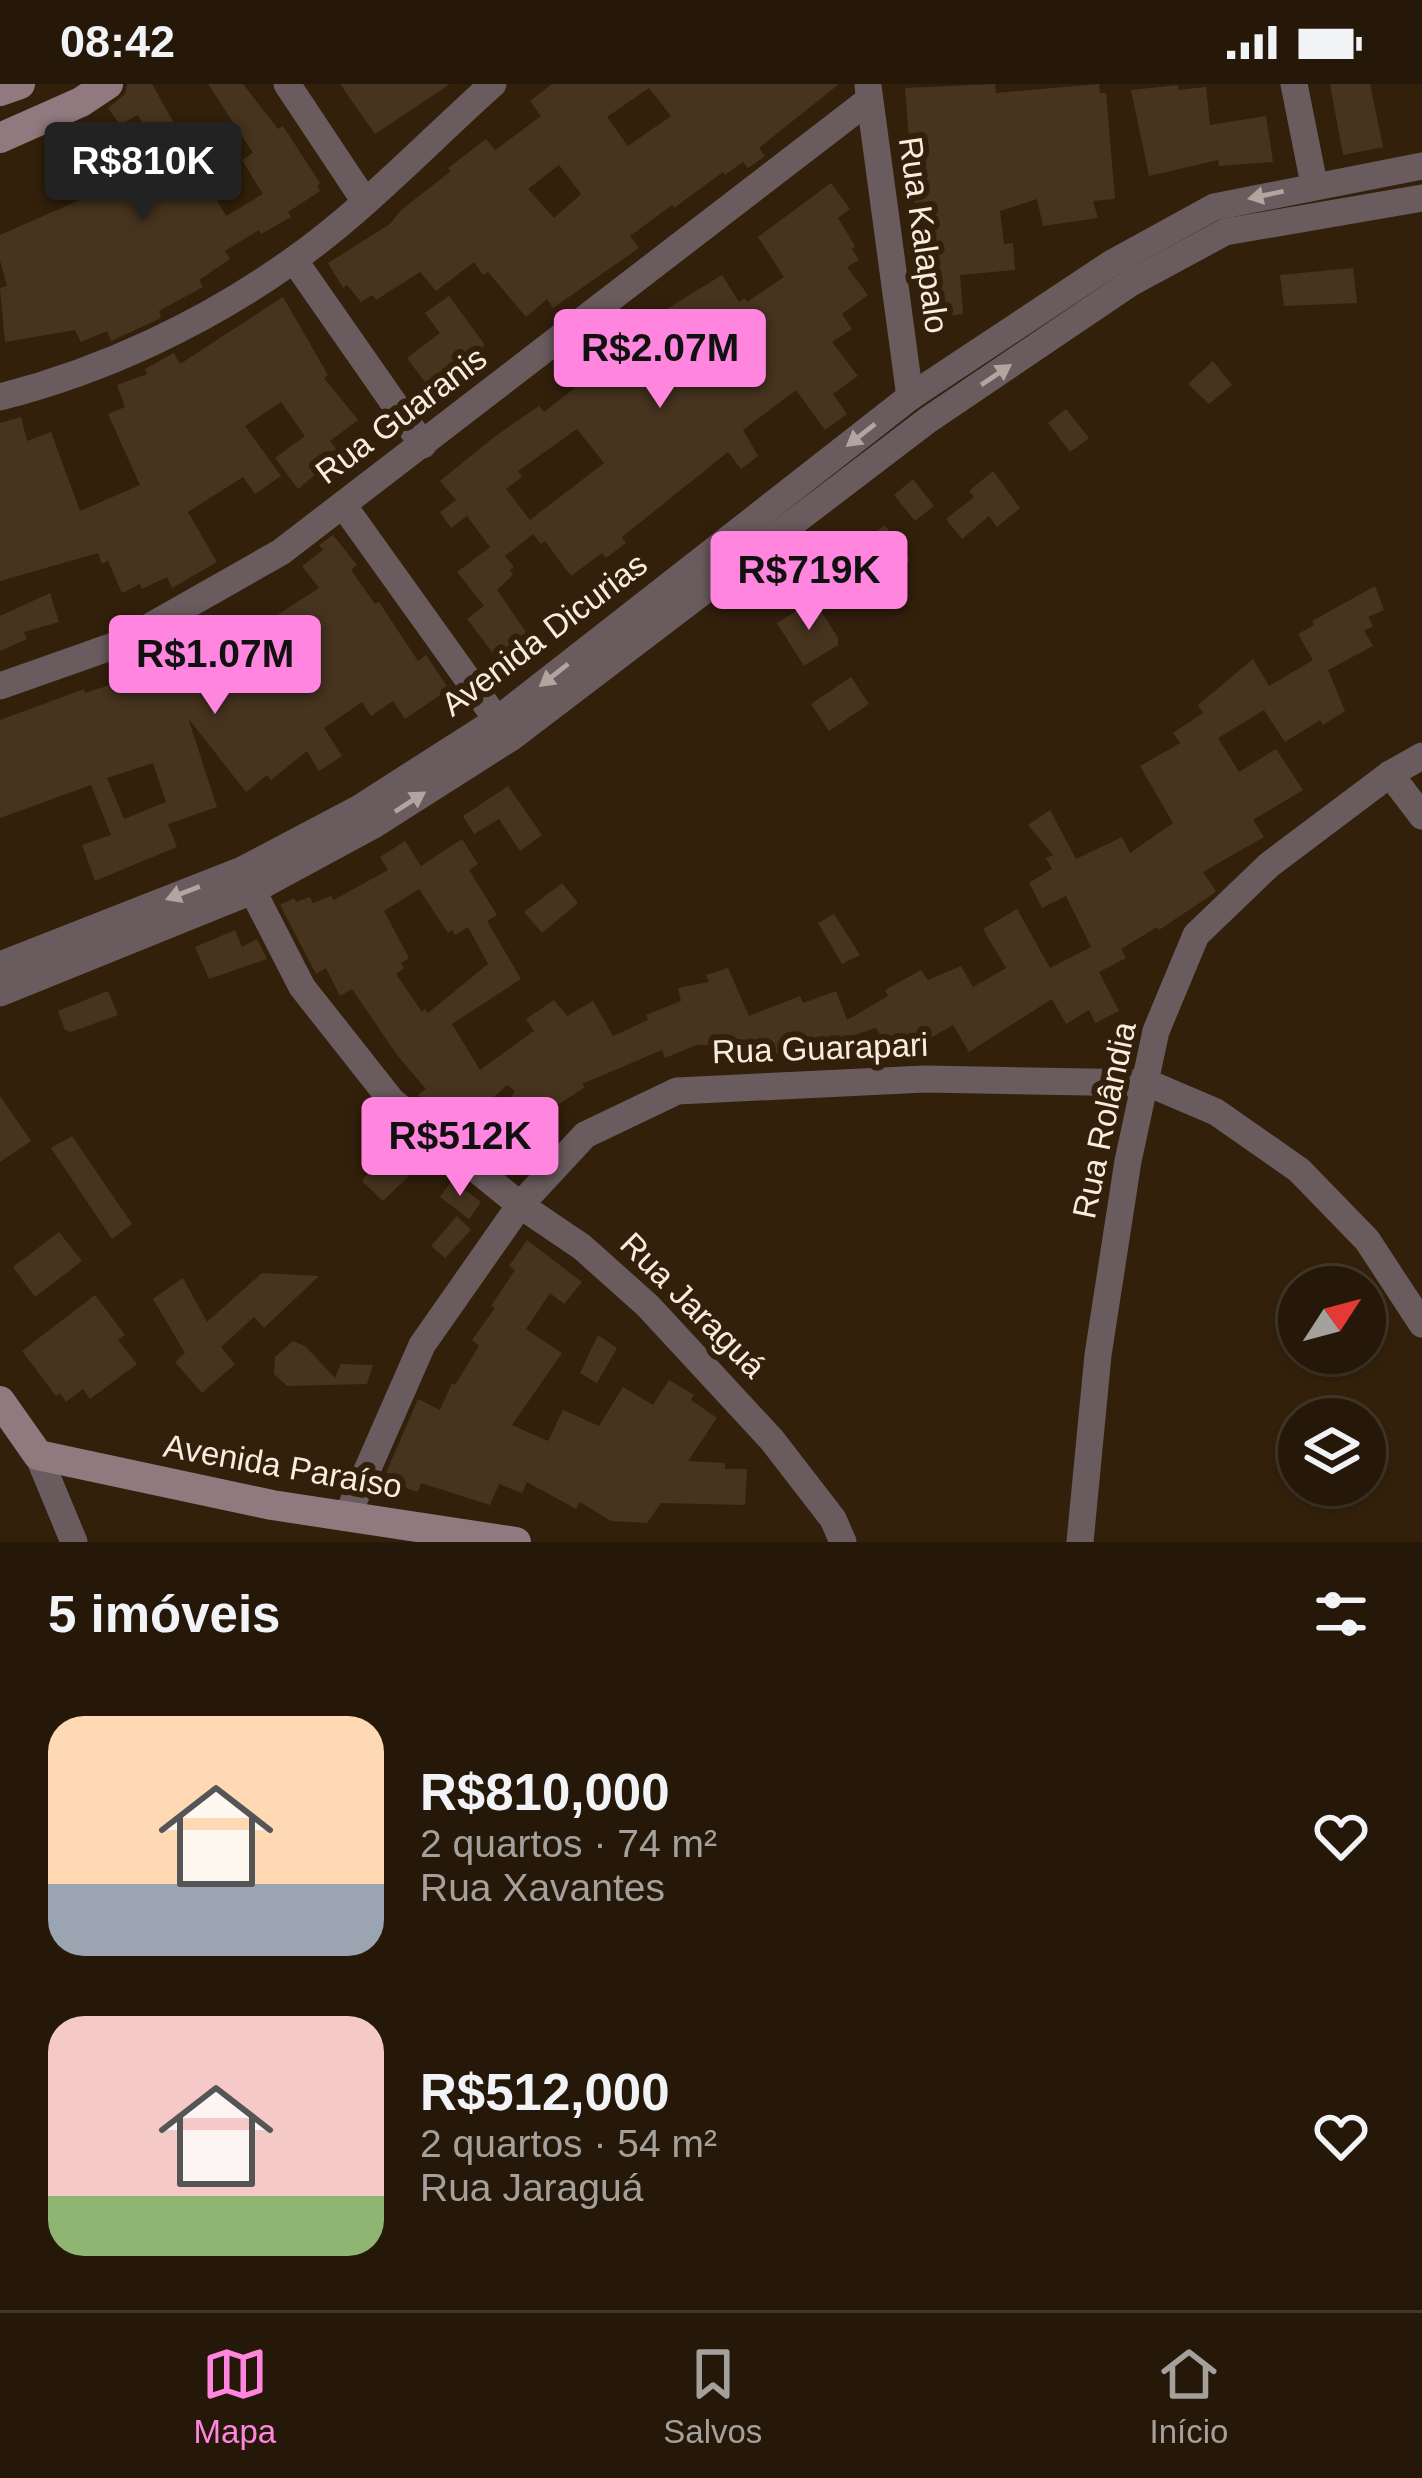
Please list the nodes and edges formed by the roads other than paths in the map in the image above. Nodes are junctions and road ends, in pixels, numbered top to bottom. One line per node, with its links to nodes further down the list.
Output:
1 (20, 84): 6 (main road)
2 (109, 84): 8 (main road)
3 (287, 84): 12 (street)
4 (493, 84): 12 (street)
5 (1294, 84): 10 (street)
6 (0, 91)
7 (868, 92): 15 (street, Rua Kalapalo); 16 (street, Rua Guaranis)
8 (0, 138)
9 (1422, 166): 10 (street, Avenida Dicurias)
10 (1314, 184): 15 (street, Avenida Dicurias, one-way to 15)
11 (1422, 198): 23 (street, Avenida Dicurias, one-way to 11)
12 (364, 200): 13 (street)
13 (294, 260): 14 (street); 16 (street)
14 (0, 397)
15 (910, 397): 19 (street, Avenida Dicurias, one-way to 19)
16 (423, 445): 17 (street, Rua Guaranis)
17 (343, 505): 18 (street, Rua Guaranis); 19 (street)
18 (0, 686)
19 (496, 720): 23 (street, Avenida Dicurias)
20 (1422, 756): 21 (street, Rua Rolândia)
21 (1390, 774): 22 (street); 26 (street, Rua Rolândia)
22 (1422, 817)
23 (247, 880): 24 (street, Avenida Dicurias, one-way to 24); 25 (street, Avenida Dicurias); 27 (street, Rua Jaraguá)
24 (0, 965)
25 (0, 993)
26 (1148, 1083): 27 (street, Rua Guarapari); 28 (street, Rua Guarapari); 35 (street, Rua Rolândia)
27 (520, 1205): 31 (street, Rua Guarapari); 34 (street, Rua Jaraguá)
28 (1422, 1324)
29 (0, 1401): 30 (main road)
30 (38, 1455): 31 (main road, Avenida Paraíso); 32 (street)
31 (347, 1516): 33 (main road, Avenida Paraíso)
32 (74, 1542)
33 (516, 1542)
34 (843, 1542)
35 (1080, 1542)

